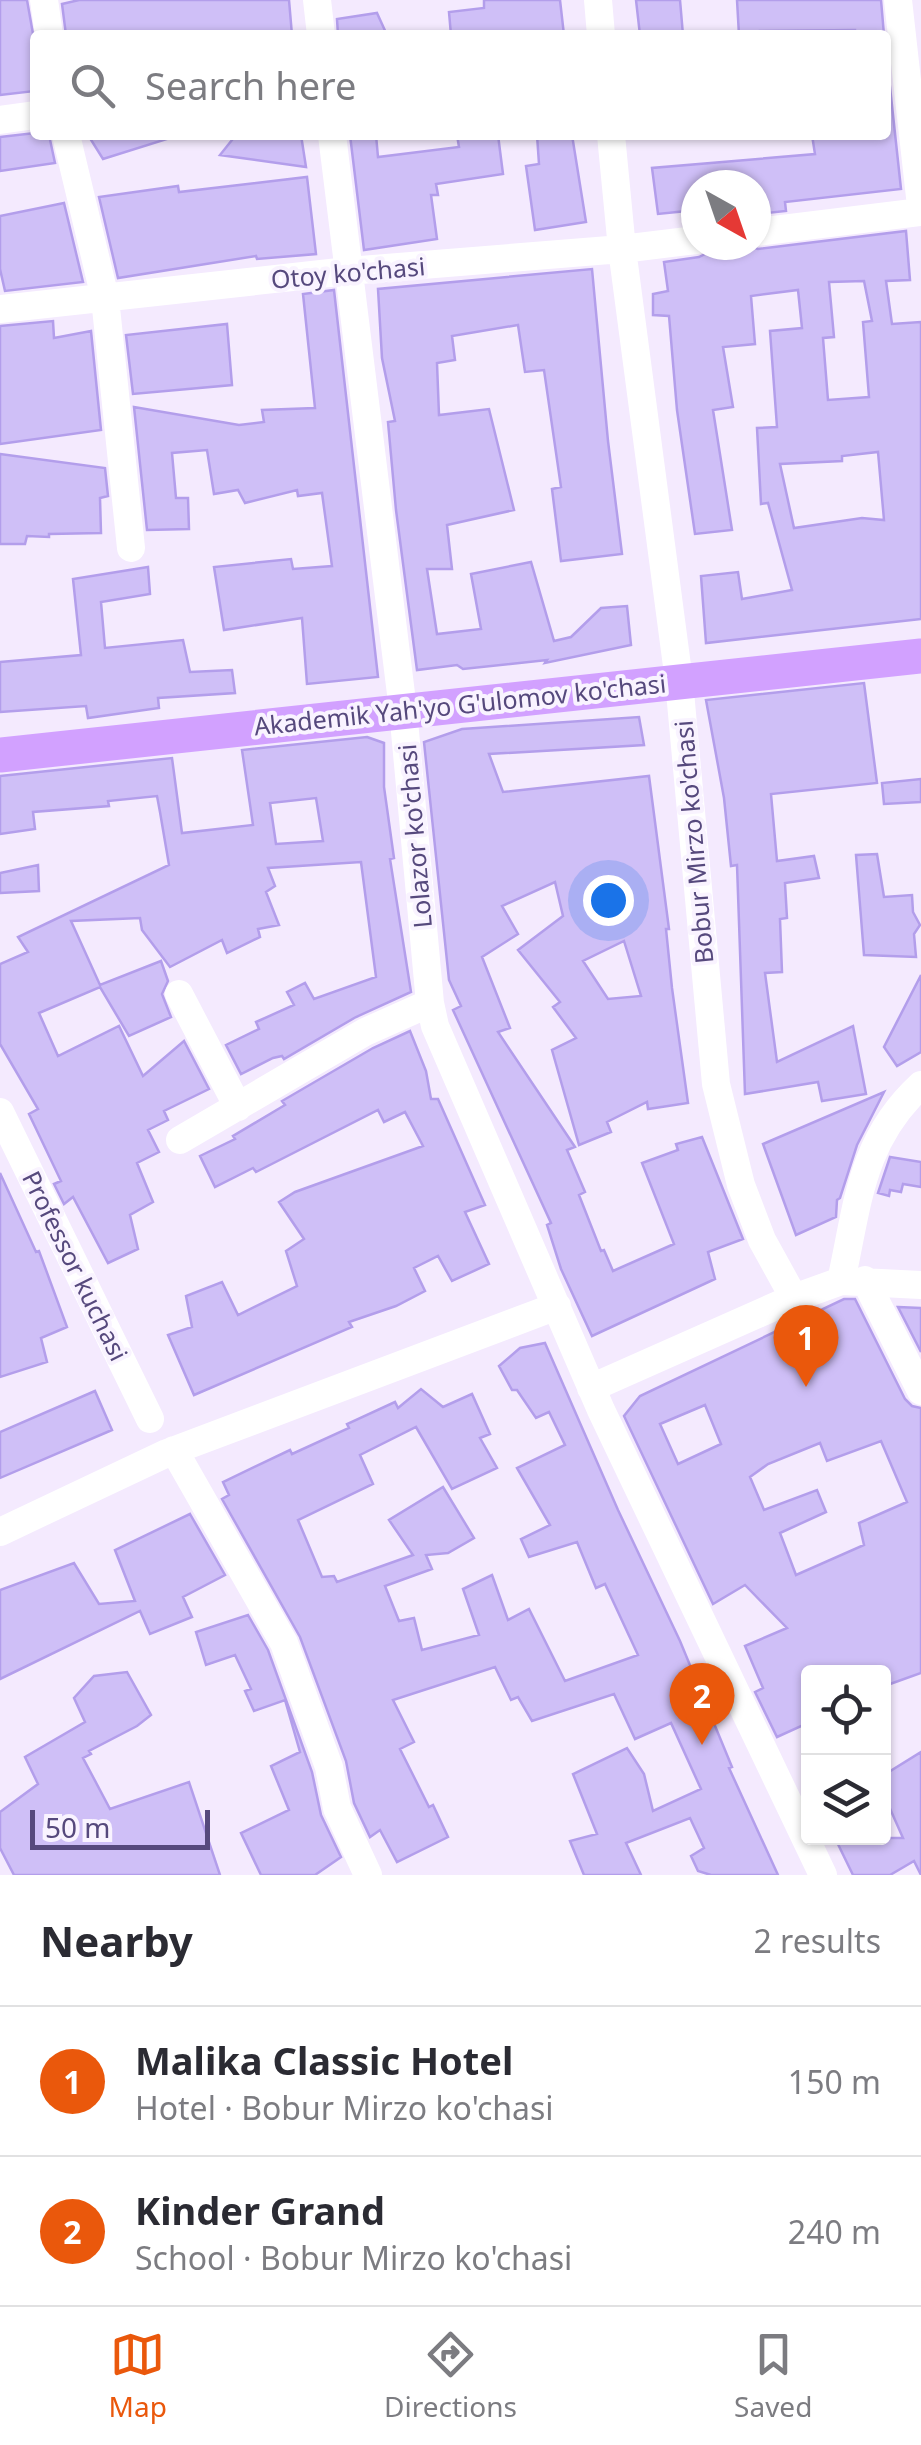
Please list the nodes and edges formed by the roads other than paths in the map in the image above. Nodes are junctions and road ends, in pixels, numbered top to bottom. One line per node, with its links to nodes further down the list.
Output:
1 (44, 0): 5 (street)
2 (317, 0): 6 (street)
3 (598, 0): 7 (street)
4 (898, 0): 13 (street)
5 (49, 30)
6 (320, 30)
7 (601, 30)
8 (30, 117): 9 (street)
9 (0, 120)
10 (67, 140): 18 (street)
11 (333, 140): 17 (street, Lolazor ko'chasi)
12 (611, 140): 16 (street, Bobur Mirzo ko'chasi)
13 (921, 209): 14 (street)
14 (771, 230)
15 (681, 242): 16 (street, Otoy ko'chasi)
16 (622, 249): 17 (street, Otoy ko'chasi); 22 (street, Bobur Mirzo ko'chasi)
17 (348, 271): 18 (street, Otoy ko'chasi); 23 (street, Lolazor ko'chasi)
18 (105, 298): 19 (street, Otoy ko'chasi); 20 (street)
19 (0, 309)
20 (131, 548)
21 (921, 656): 22 (main road, Akademik Yah'yo G'ulomov ko'chasi)
22 (679, 681): 23 (main road, Akademik Yah'yo G'ulomov ko'chasi); 33 (street, Bobur Mirzo ko'chasi)
23 (403, 710): 24 (main road, Akademik Yah'yo G'ulomov ko'chasi); 26 (street, Lolazor ko'chasi)
24 (0, 755)
25 (179, 994): 28 (street)
26 (430, 1003): 28 (street); 34 (street, Lolazor ko'chasi)
27 (921, 1085): 31 (street)
28 (238, 1107): 30 (street)
29 (0, 1112): 37 (street, Professor kuchasi)
30 (180, 1140)
31 (853, 1280): 32 (street); 33 (street); 36 (street)
32 (921, 1284)
33 (794, 1298): 35 (street)
34 (556, 1306): 35 (street, Lolazor ko'chasi); 38 (street)
35 (592, 1388): 41 (street)
36 (921, 1391)
37 (150, 1419)
38 (174, 1450): 39 (street); 40 (street)
39 (0, 1532)
40 (368, 1875)
41 (823, 1875)

